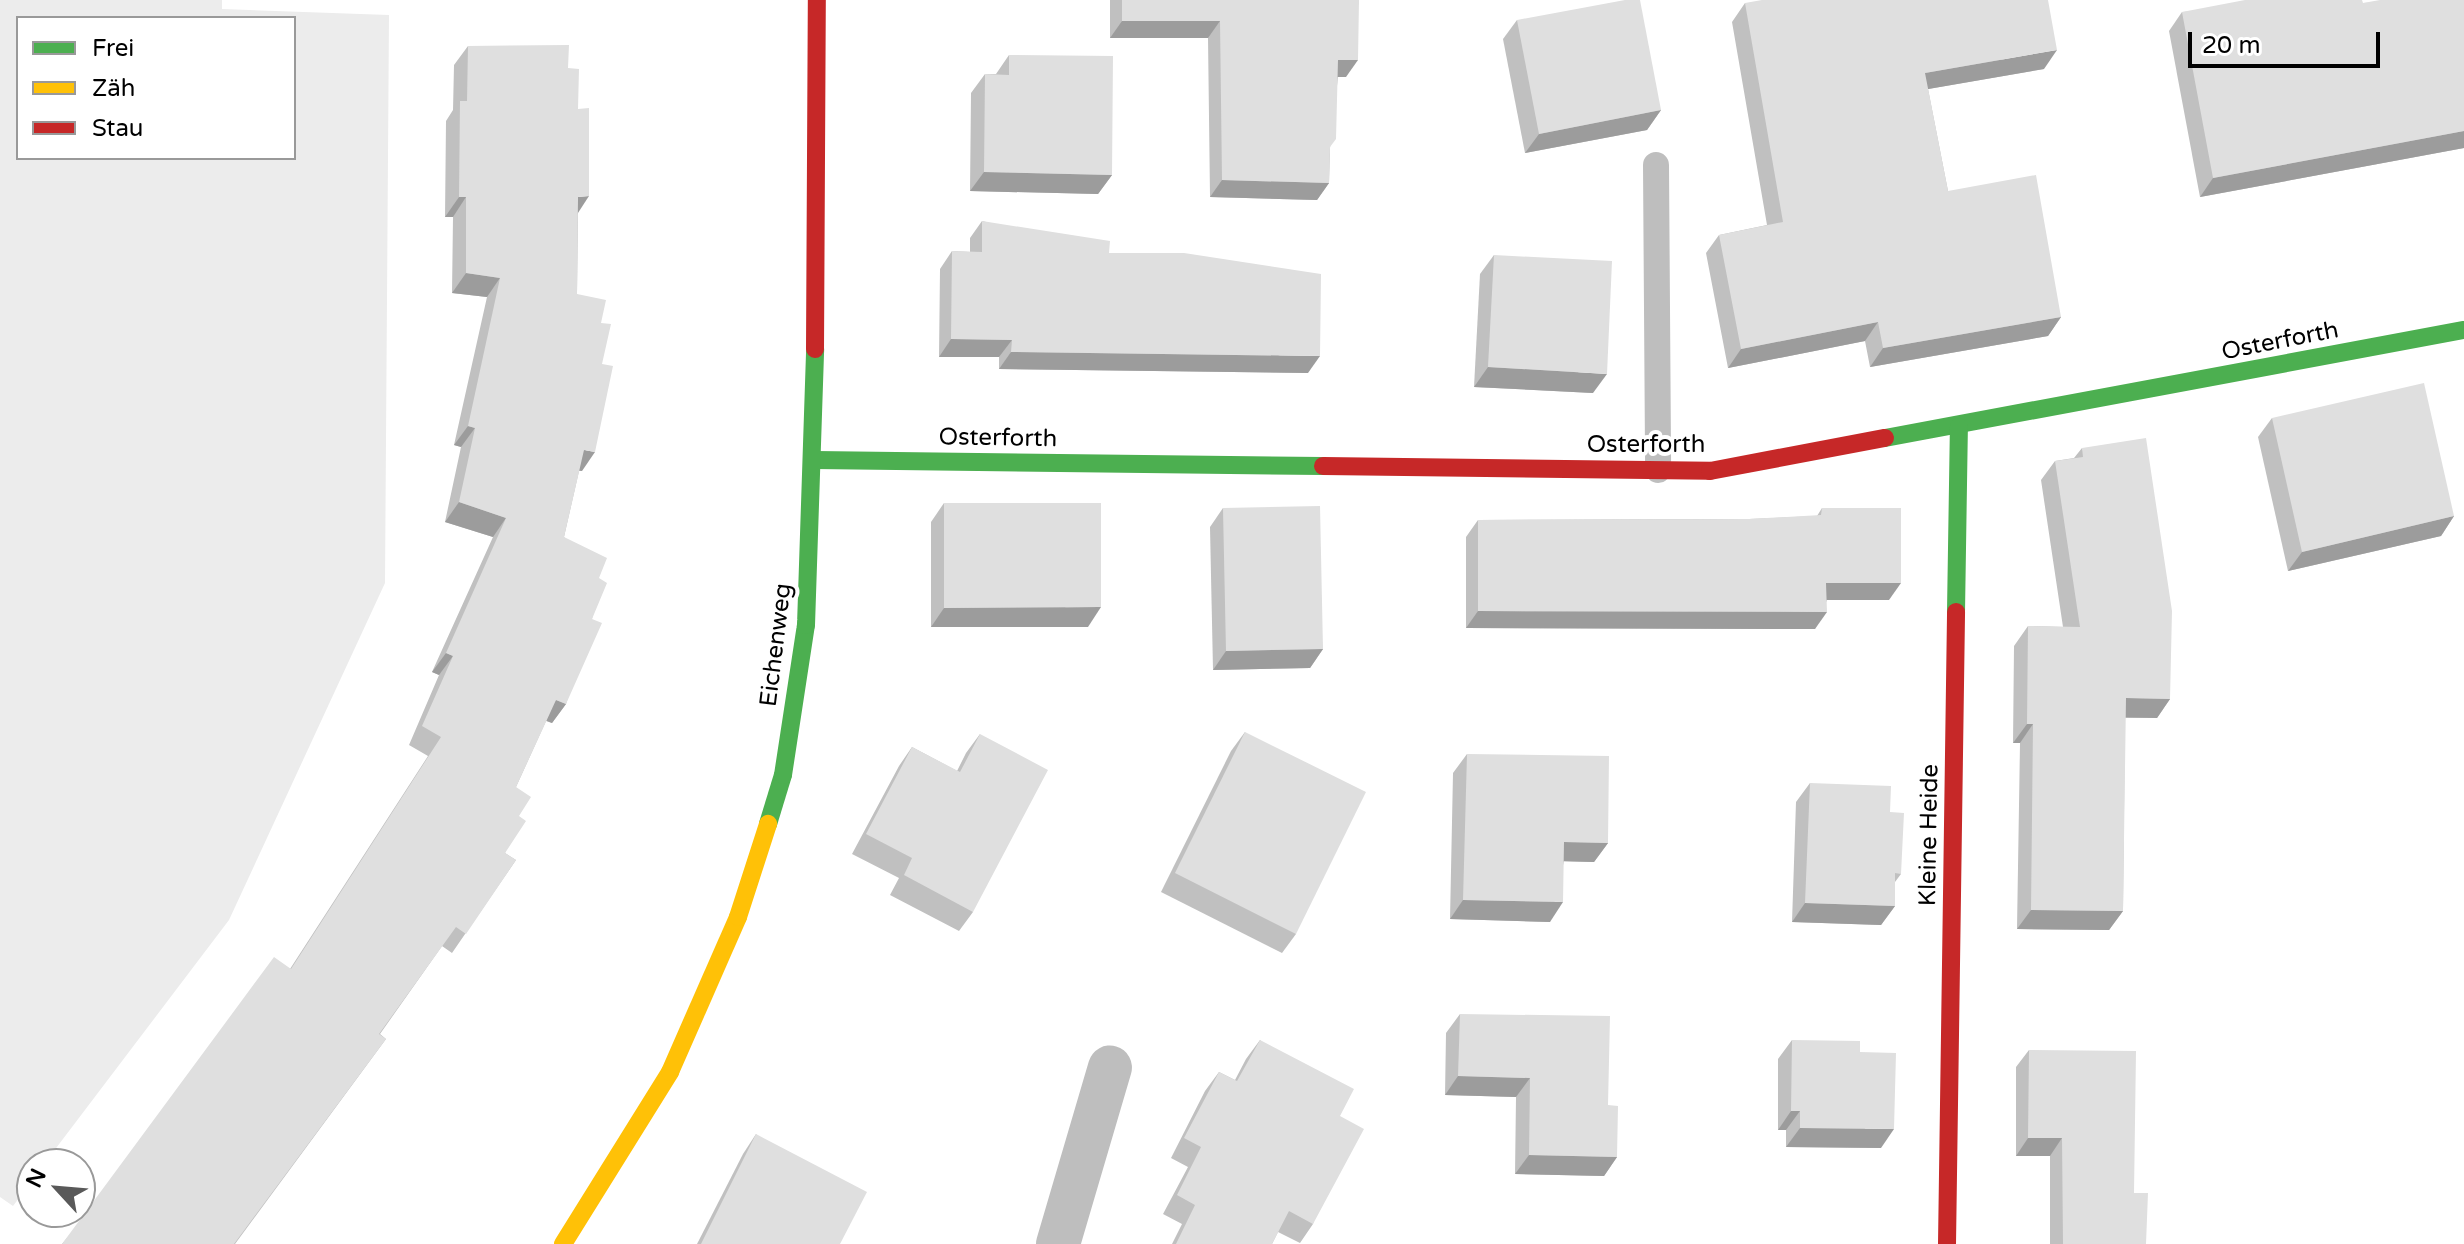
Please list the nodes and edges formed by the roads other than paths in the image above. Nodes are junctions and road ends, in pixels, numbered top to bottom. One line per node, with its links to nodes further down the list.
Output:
1 (817, 0): 5 (street, Eichenweg)
2 (1656, 165): 6 (lane)
3 (2464, 330): 4 (street, Osterforth)
4 (1959, 427): 6 (street, Osterforth); 10 (street, Kleine Heide)
5 (815, 460): 6 (street, Osterforth); 8 (street, Eichenweg)
6 (1658, 470)
7 (1110, 1067): 9 (street)
8 (563, 1244)
9 (1058, 1244)
10 (1947, 1244)

